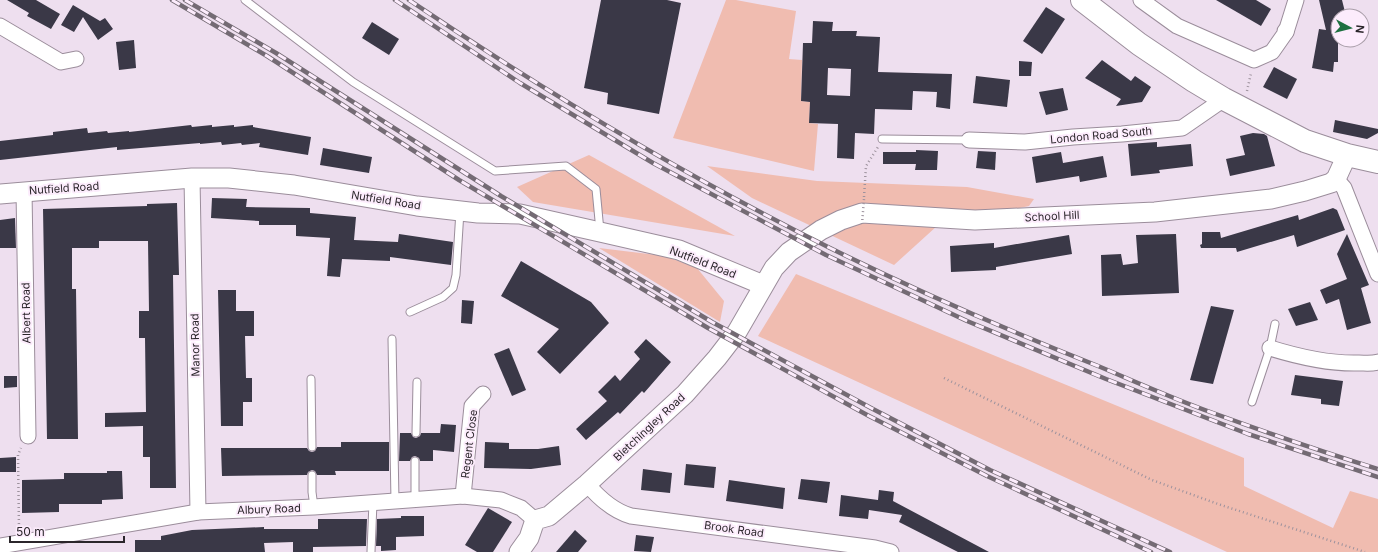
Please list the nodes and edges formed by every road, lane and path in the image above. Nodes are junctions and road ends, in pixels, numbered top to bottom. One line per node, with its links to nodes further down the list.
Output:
1 (245, 0): 20 (lane)
2 (1082, 0): 8 (main road)
3 (1141, 0): 7 (street)
4 (1296, 0): 7 (street)
5 (0, 26): 6 (street)
6 (76, 59)
7 (1254, 60): 9 (path)
8 (1224, 99): 9 (main road); 11 (street, London Road South)
9 (1243, 109): 12 (main road)
10 (882, 139): 11 (lane); 19 (path, bridge)
11 (969, 140)
12 (1347, 154): 13 (main road); 15 (street)
13 (1378, 162)
14 (192, 178): 16 (street, Nutfield Road); 18 (street, Nutfield Road); 44 (street, Manor Road)
15 (1336, 179): 21 (street); 22 (street, School Hill)
16 (24, 191): 17 (street, Nutfield Road); 34 (street, Albert Road)
17 (0, 194)
18 (460, 211): 20 (street, Nutfield Road); 23 (lane)
19 (862, 224)
20 (600, 232): 22 (street, Nutfield Road)
21 (1378, 274)
22 (763, 285): 38 (street, Bletchingley Road)
23 (410, 312)
24 (1275, 324): 26 (lane)
25 (392, 339): 41 (lane)
26 (1270, 348): 27 (street); 32 (lane)
27 (1378, 362)
28 (944, 378): 51 (path)
29 (311, 379): 35 (lane)
30 (417, 382): 33 (lane)
31 (483, 394): 39 (street, Regent Close)
32 (1252, 402)
33 (416, 433)
34 (28, 436): 46 (path)
35 (312, 448)
36 (415, 461): 40 (lane)
37 (312, 475): 43 (lane)
38 (587, 484): 45 (street, Bletchingley Road); 50 (street, Brook Road)
39 (463, 496): 40 (street, Albury Road); 45 (street, Albury Road)
40 (416, 500): 41 (street, Albury Road)
41 (395, 501): 42 (street, Albury Road)
42 (373, 502): 43 (street, Albury Road); 48 (lane)
43 (314, 507): 44 (street, Albury Road)
44 (198, 512): 46 (street, Albury Road)
45 (535, 520): 49 (street)
46 (19, 543): 47 (street, Albury Road)
47 (0, 546)
48 (371, 552)
49 (519, 552)
50 (891, 552)
51 (1365, 552)

